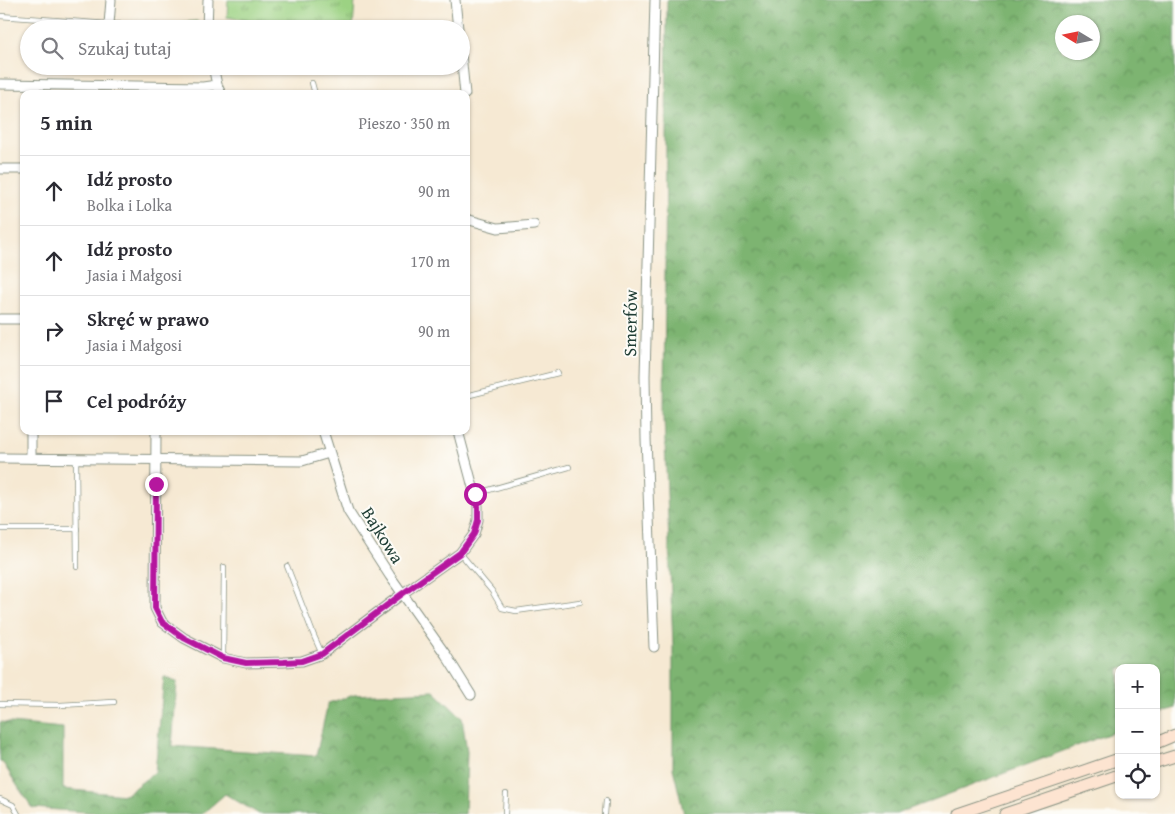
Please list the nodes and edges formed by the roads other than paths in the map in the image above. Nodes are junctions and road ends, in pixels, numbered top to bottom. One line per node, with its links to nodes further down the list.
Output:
1 (111, 0): 7 (street)
2 (208, 0): 8 (street)
3 (454, 0): 9 (street)
4 (655, 0): 46 (street, Smerfów)
5 (0, 16): 6 (lane)
6 (54, 20)
7 (109, 20)
8 (207, 20)
9 (457, 20)
10 (215, 75): 14 (street)
11 (463, 75): 18 (street)
12 (312, 83): 17 (lane)
13 (0, 84): 15 (street)
14 (217, 85): 15 (street); 16 (street)
15 (108, 90)
16 (219, 90)
17 (313, 90)
18 (465, 90)
19 (0, 169): 20 (street)
20 (20, 169)
21 (470, 220): 22 (street)
22 (534, 225)
23 (0, 319): 24 (street)
24 (20, 319)
25 (558, 373): 26 (lane)
26 (470, 395)
27 (31, 435): 33 (street)
28 (156, 435): 35 (street)
29 (325, 435): 31 (street, Bajkowa)
30 (459, 435): 37 (street)
31 (329, 453): 35 (street); 44 (street, Bajkowa)
32 (0, 458): 33 (street)
33 (32, 458): 34 (street)
34 (76, 459): 35 (street); 38 (lane)
35 (156, 461): 48 (street)
36 (569, 467): 37 (lane)
37 (475, 494): 40 (street)
38 (77, 529): 39 (lane); 42 (lane)
39 (0, 530)
40 (460, 553): 44 (street); 45 (lane)
41 (287, 566): 47 (lane)
42 (77, 567)
43 (224, 567): 48 (lane)
44 (402, 594): 47 (street); 49 (street, Bajkowa)
45 (580, 602)
46 (654, 648)
47 (322, 654): 48 (street)
48 (223, 658)
49 (471, 695)
50 (114, 702): 51 (lane)
51 (0, 704)
52 (1175, 735): 53 (main road)
53 (1160, 741)
54 (1175, 756): 56 (main road)
55 (1115, 760): 64 (main road)
56 (1160, 761)
57 (1115, 776): 65 (main road)
58 (506, 794): 62 (lane)
59 (0, 799): 61 (lane)
60 (606, 801): 63 (lane)
61 (18, 814)
62 (505, 814)
63 (605, 814)
64 (957, 814)
65 (1005, 814)

